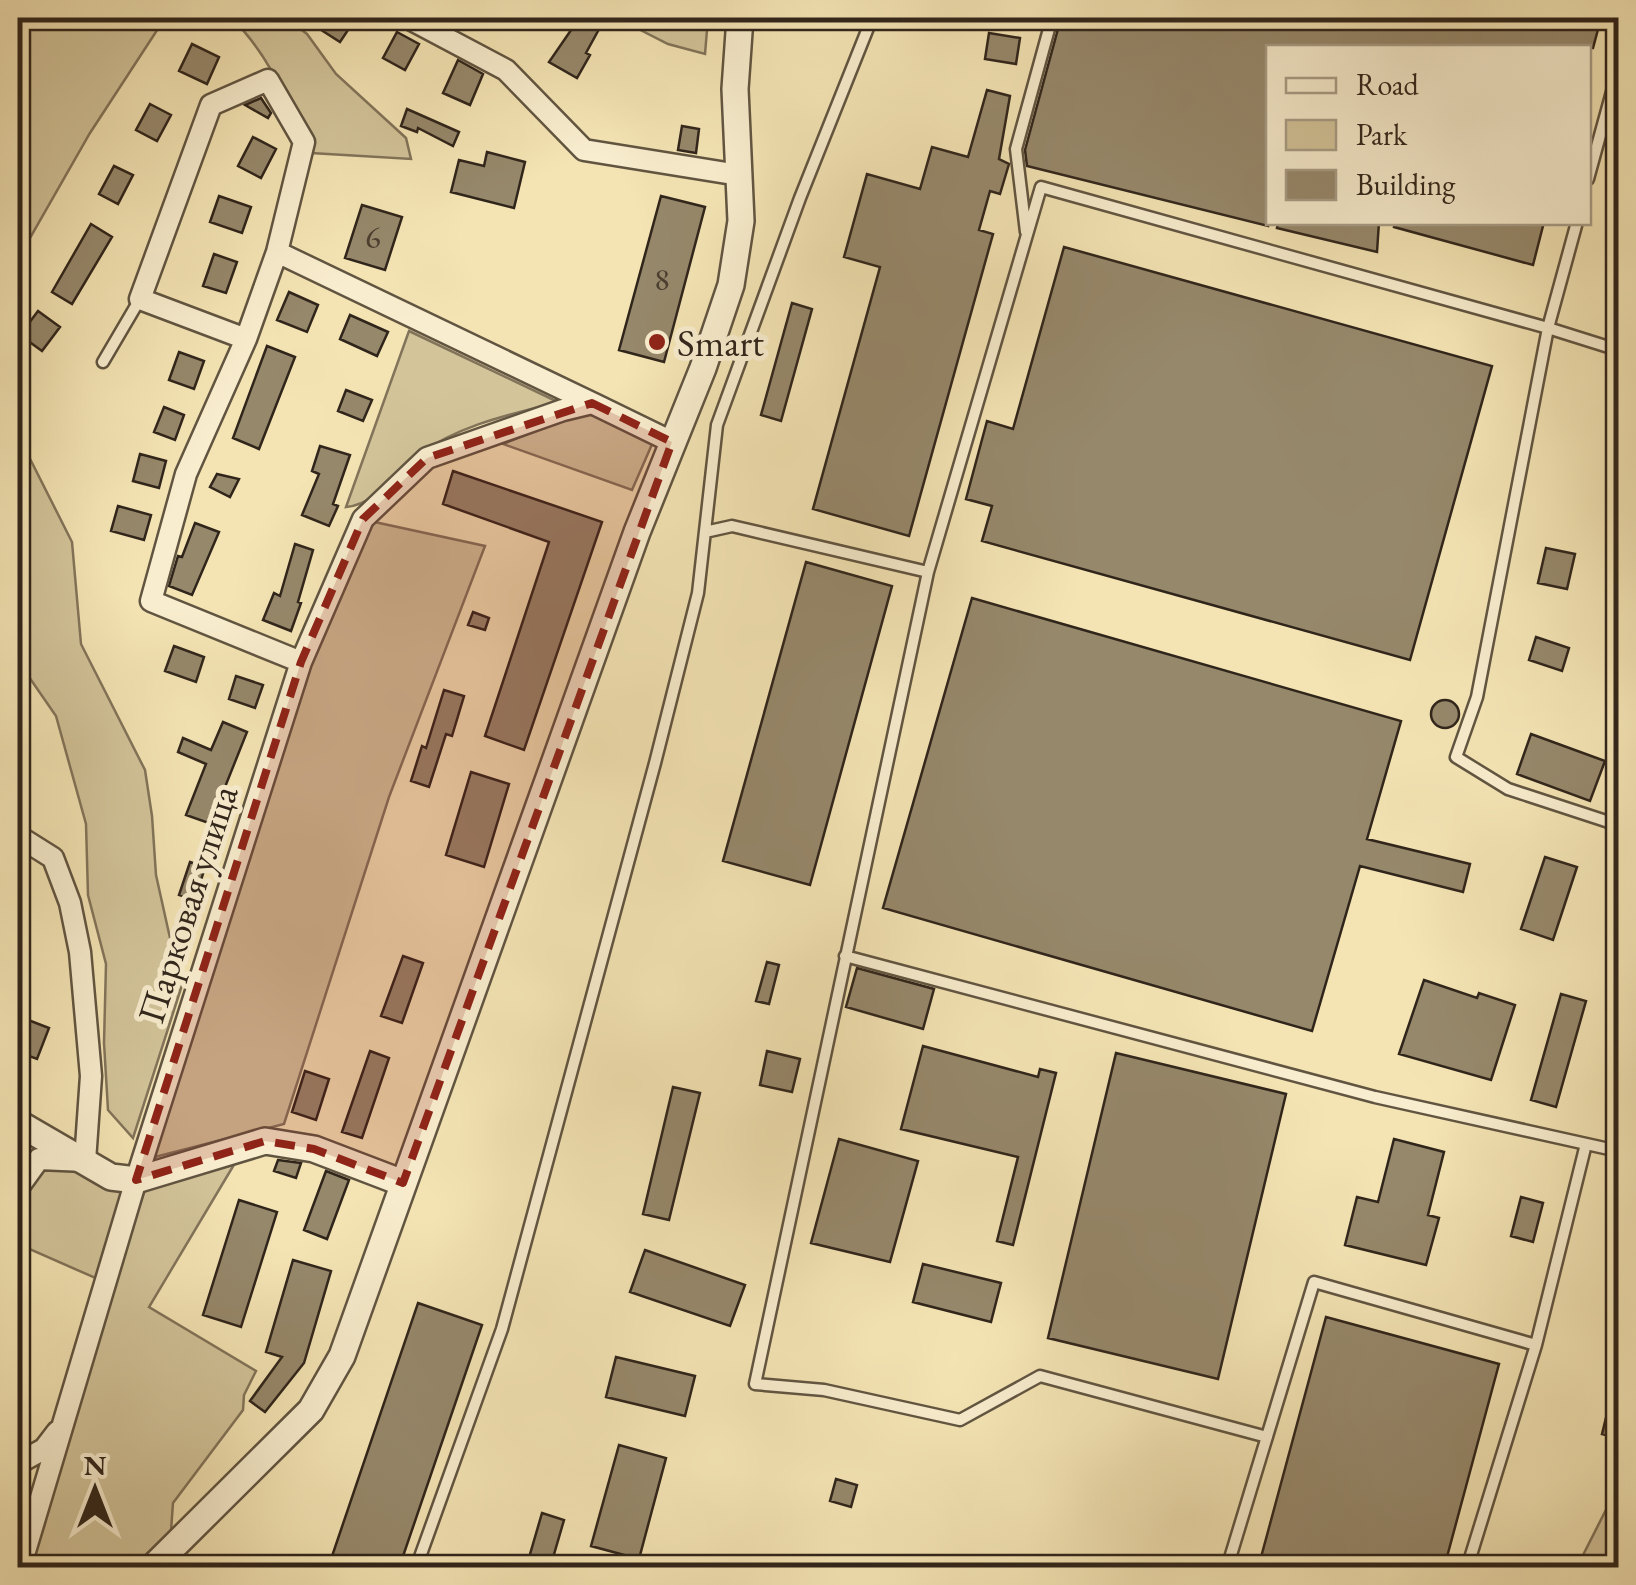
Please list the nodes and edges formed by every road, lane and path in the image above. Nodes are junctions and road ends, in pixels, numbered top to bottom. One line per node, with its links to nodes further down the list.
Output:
1 (408, 18): 7 (street)
2 (740, 18): 7 (street)
3 (872, 18): 18 (lane)
4 (1052, 18): 9 (lane)
5 (1618, 70): 6 (lane)
6 (1591, 168)
7 (739, 174): 17 (street)
8 (1576, 225): 12 (lane)
9 (1026, 238): 12 (lane); 19 (lane)
10 (277, 252): 11 (street); 13 (street); 16 (street)
11 (140, 299): 13 (street); 15 (lane)
12 (1548, 328): 14 (lane); 21 (lane)
13 (246, 339): 20 (street)
14 (1618, 350)
15 (103, 362)
16 (592, 403): 17 (street); 20 (street, Парковая улица)
17 (672, 442): 29 (street)
18 (705, 532): 19 (lane); 38 (lane)
19 (928, 572): 23 (lane)
20 (301, 662): 28 (street, Парковая улица)
21 (1618, 825)
22 (18, 836): 27 (street)
23 (845, 956): 25 (lane); 33 (lane)
24 (18, 1123): 27 (street)
25 (1586, 1144): 26 (lane); 31 (lane)
26 (1618, 1150)
27 (84, 1160): 28 (street); 30 (street)
28 (136, 1180): 29 (street); 32 (street, Парковая улица)
29 (403, 1184): 37 (street)
30 (18, 1188)
31 (1536, 1344): 33 (lane); 40 (lane)
32 (61, 1427): 34 (street); 35 (street, Парковая улица)
33 (1267, 1437): 39 (lane)
34 (21, 1459): 35 (street)
35 (47, 1486): 36 (street, Парковая улица)
36 (20, 1568)
37 (152, 1568)
38 (416, 1568)
39 (1228, 1568)
40 (1467, 1568)

